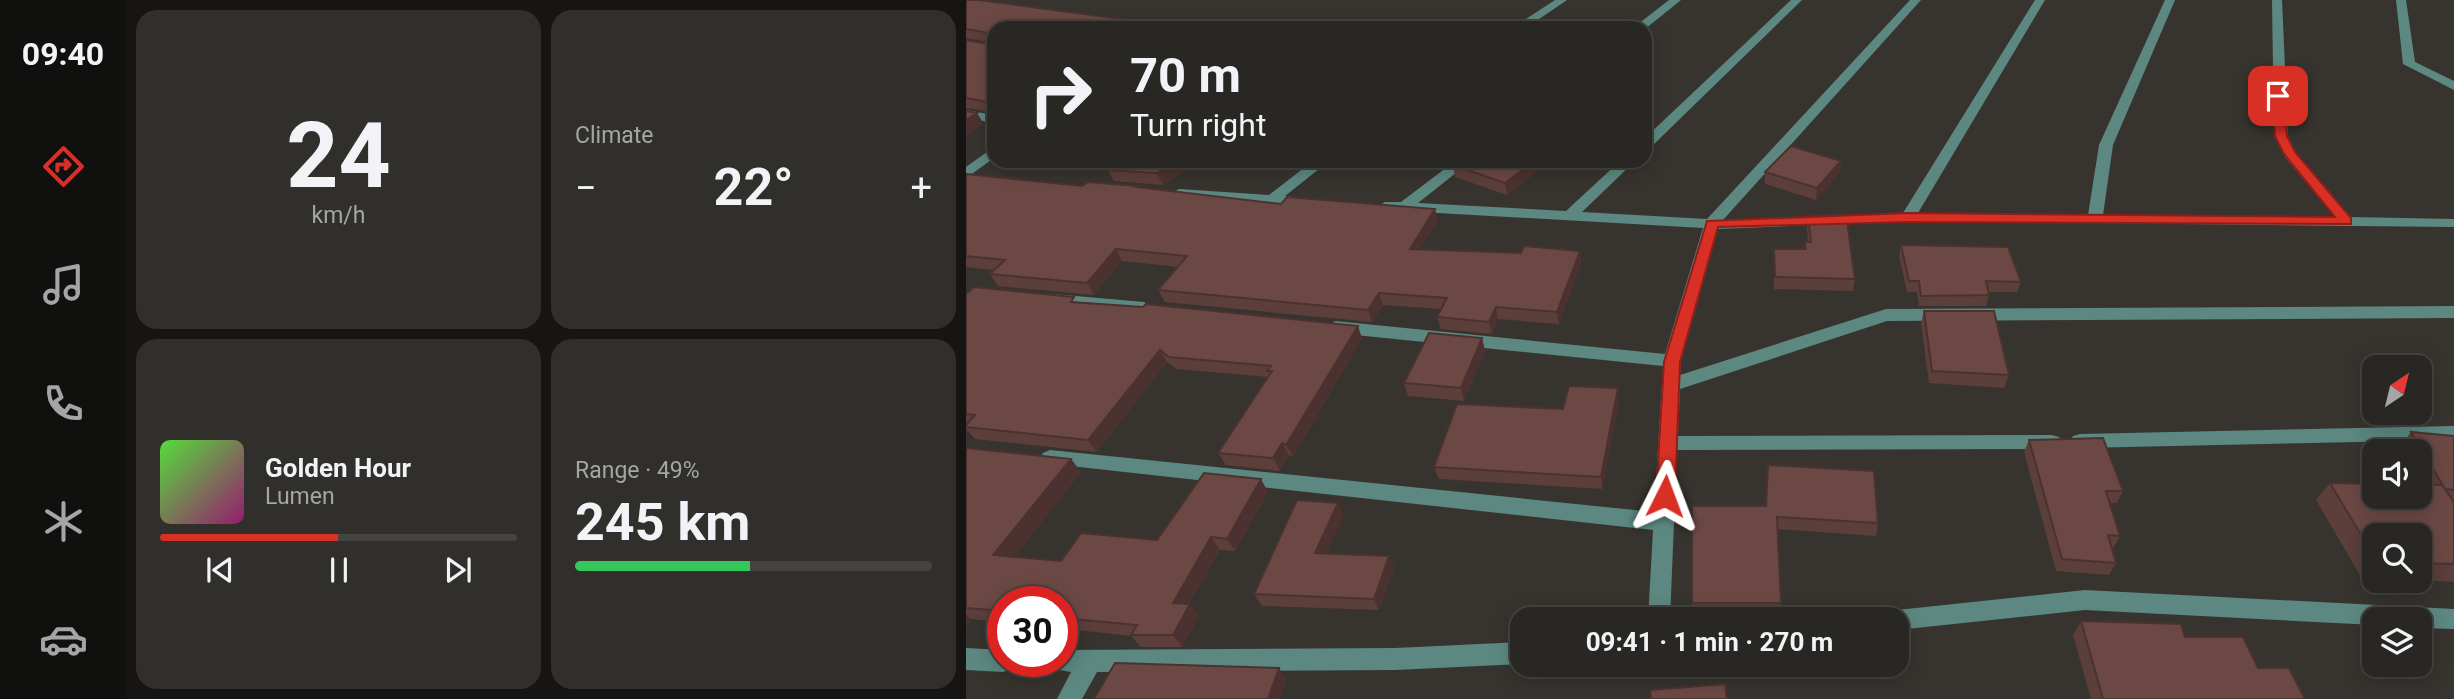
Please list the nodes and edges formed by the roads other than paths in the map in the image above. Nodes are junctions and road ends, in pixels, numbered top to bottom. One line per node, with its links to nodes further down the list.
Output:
1 (1562, 0): 9 (street)
2 (1676, 0): 10 (street)
3 (1797, 0): 14 (street)
4 (1916, 0): 29 (street)
5 (2040, 0): 26 (street)
6 (2170, 0): 27 (street)
7 (2277, 0): 28 (street)
8 (2401, 0): 11 (street)
9 (1529, 21)
10 (1648, 21)
11 (2454, 86)
12 (966, 114): 13 (street)
13 (987, 118)
14 (1652, 138)
15 (987, 159): 19 (street)
16 (1313, 168): 21 (street)
17 (1455, 168): 24 (street)
18 (1621, 168): 25 (street)
19 (971, 177)
20 (1160, 192): 21 (street)
21 (1271, 200): 22 (street)
22 (1324, 203)
23 (1364, 205): 24 (street)
24 (1404, 207): 25 (street)
25 (1570, 216): 29 (street)
26 (1908, 218): 27 (street); 29 (street)
27 (2095, 219): 28 (street)
28 (2346, 221): 30 (street)
29 (1712, 223): 35 (street)
30 (2454, 223)
31 (1033, 296): 32 (street)
32 (1154, 309)
33 (2454, 312): 36 (street)
34 (1317, 325): 35 (street)
35 (1672, 362): 36 (street)
36 (1671, 385): 38 (street)
37 (2454, 433): 38 (street)
38 (1668, 443): 40 (street)
39 (1034, 456): 40 (street)
40 (1664, 522): 41 (street)
41 (1660, 607)
42 (2454, 619): 43 (street)
43 (1909, 620)
44 (1510, 654): 48 (street)
45 (966, 659): 46 (street)
46 (987, 660)
47 (1078, 660): 48 (street)
48 (1091, 660): 49 (street)
49 (1069, 699)

